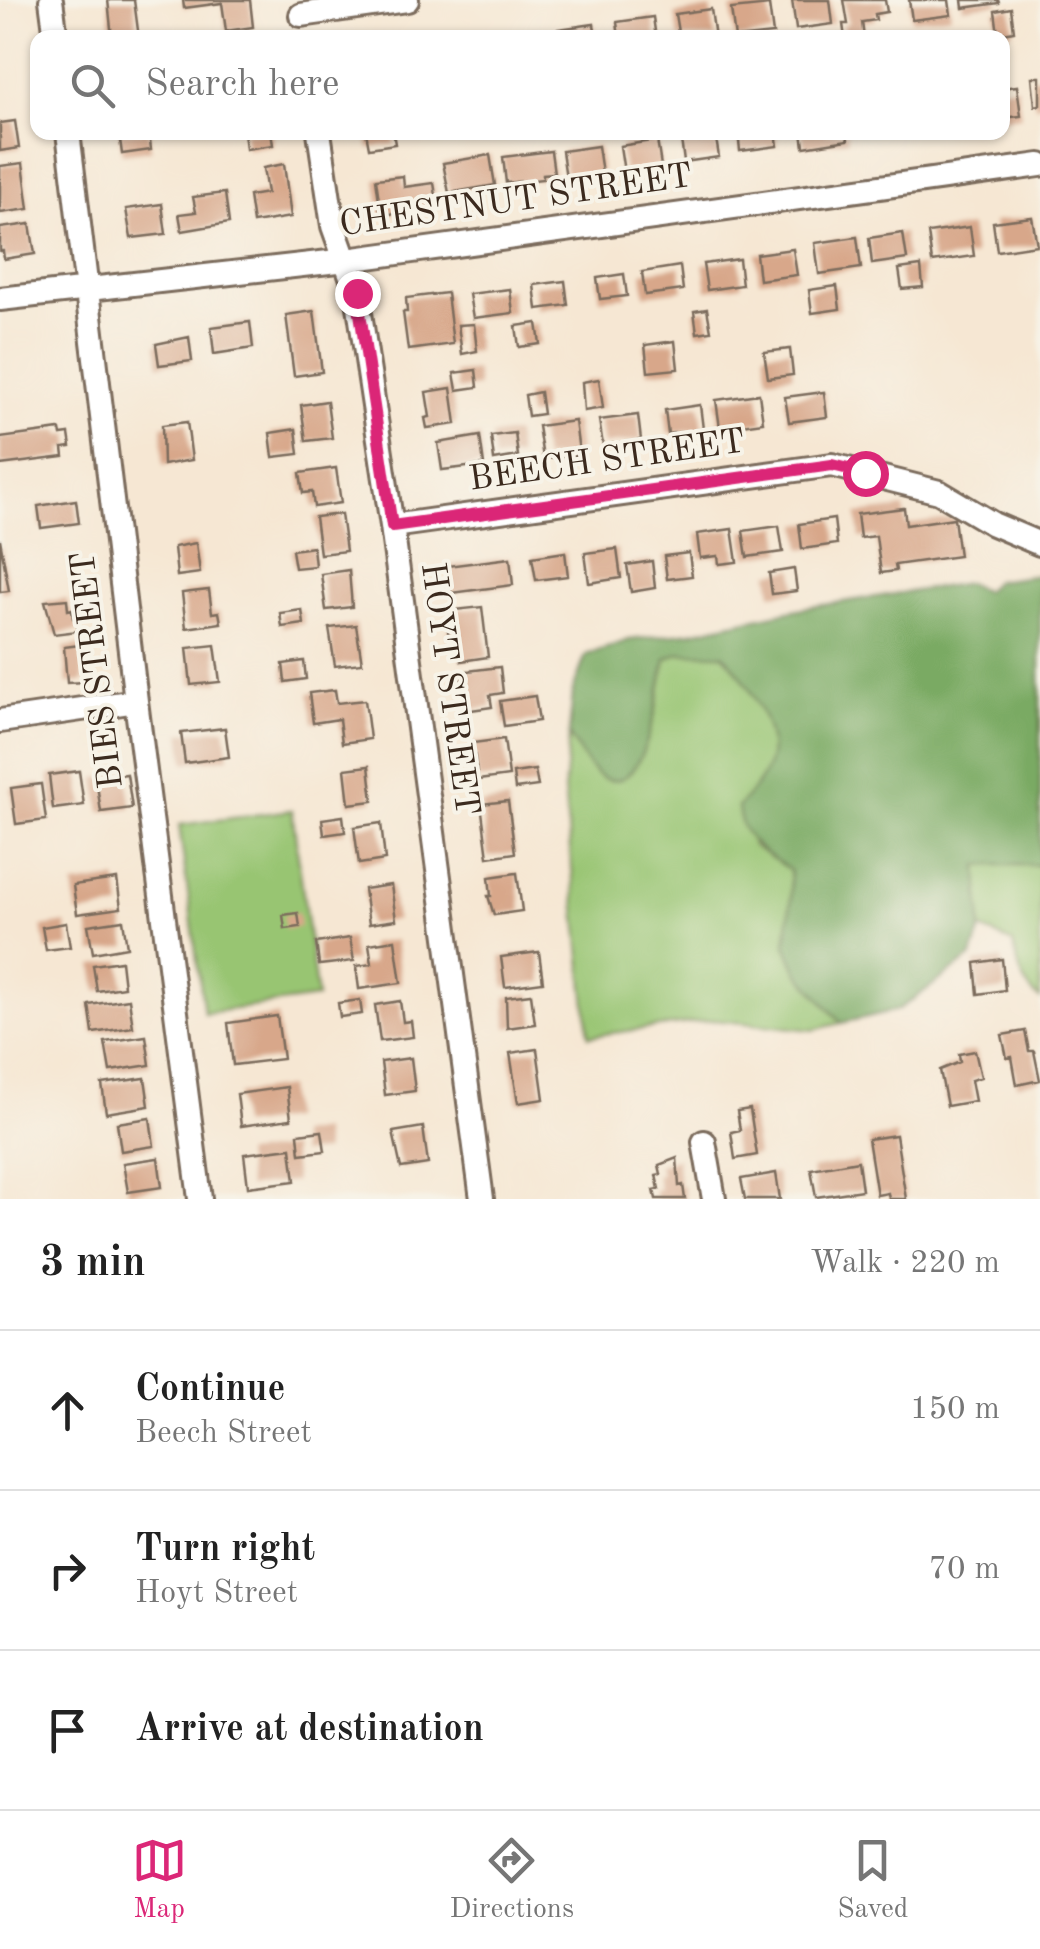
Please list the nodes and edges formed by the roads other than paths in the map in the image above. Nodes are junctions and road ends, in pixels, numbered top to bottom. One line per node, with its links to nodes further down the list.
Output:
1 (51, 0): 4 (street)
2 (407, 0): 3 (street)
3 (302, 17)
4 (55, 30)
5 (69, 140): 9 (street, BIES STREET)
6 (320, 140): 8 (street, HOYT STREET)
7 (1040, 165): 8 (street, CHESTNUT STREET)
8 (347, 260): 9 (street, CHESTNUT STREET); 11 (street, HOYT STREET)
9 (88, 288): 10 (street, CHESTNUT STREET); 13 (street, BIES STREET)
10 (0, 299)
11 (392, 526): 12 (street, BEECH STREET); 17 (street, HOYT STREET)
12 (1040, 544)
13 (136, 700): 14 (street); 16 (street, BIES STREET)
14 (0, 721)
15 (704, 1142): 18 (street)
16 (200, 1199)
17 (482, 1199)
18 (714, 1199)

